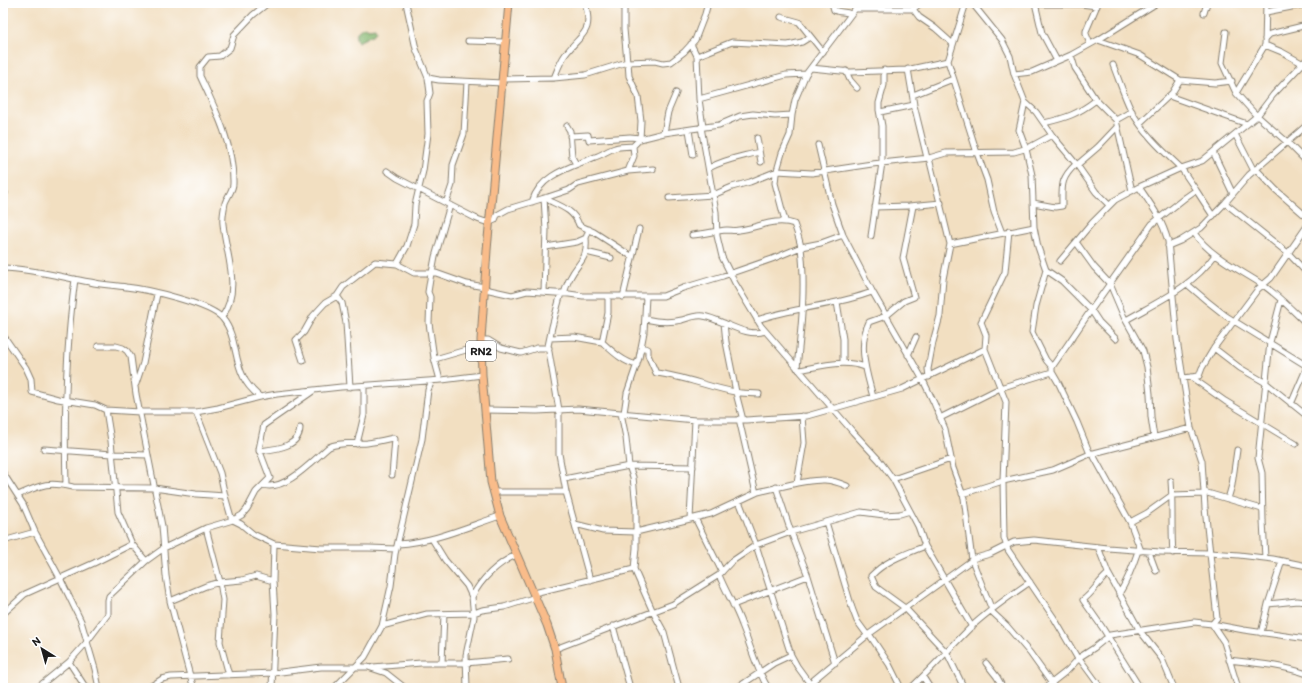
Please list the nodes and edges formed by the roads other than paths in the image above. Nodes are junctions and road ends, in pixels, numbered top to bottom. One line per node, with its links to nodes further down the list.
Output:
1 (268, 3): 180 (street)
2 (406, 3): 50 (street)
3 (509, 3): 30 (highway, RN2)
4 (585, 3): 51 (street)
5 (624, 3): 40 (street)
6 (708, 3): 31 (street)
7 (832, 3): 18 (street)
8 (877, 3): 19 (street)
9 (921, 3): 20 (street)
10 (966, 3): 32 (street)
11 (972, 3): 49 (street)
12 (1157, 3): 28 (street)
13 (1207, 3): 22 (street)
14 (1266, 3): 21 (street)
15 (1035, 4): 16 (street); 39 (street)
16 (1098, 4): 33 (street)
17 (1307, 4): 21 (street)
18 (853, 9): 19 (street); 35 (street)
19 (878, 9): 20 (street)
20 (913, 9): 32 (street)
21 (1266, 12): 27 (street)
22 (1204, 13)
23 (781, 17): 26 (street)
24 (1307, 25): 27 (street)
25 (1226, 32): 55 (street)
26 (810, 37): 35 (street); 37 (street)
27 (1265, 39): 34 (street)
28 (1098, 40): 33 (street); 53 (street)
29 (468, 41): 30 (street)
30 (506, 42): 54 (highway, RN2)
31 (691, 44): 37 (street); 40 (street)
32 (953, 44): 41 (street)
33 (1090, 44): 36 (street)
34 (1266, 45): 43 (street); 59 (street)
35 (823, 52): 44 (street)
36 (1071, 55): 39 (street); 63 (street)
37 (697, 56): 62 (street)
38 (1307, 59): 43 (street)
39 (1057, 61): 49 (street)
40 (627, 62): 51 (street); 85 (street)
41 (948, 62): 45 (street); 52 (street)
42 (1113, 65): 66 (street)
43 (1305, 65): 69 (street)
44 (811, 68): 47 (street); 48 (street)
45 (908, 69): 46 (street); 60 (street)
46 (884, 70): 47 (street); 67 (street)
47 (846, 71): 57 (street)
48 (806, 74): 62 (street); 68 (street)
49 (1014, 74): 64 (street)
50 (428, 78): 56 (street); 110 (street)
51 (554, 78): 54 (street)
52 (953, 79): 60 (street); 93 (street)
53 (1180, 80): 55 (street); 61 (street)
54 (503, 81): 56 (street); 131 (highway, RN2)
55 (1232, 81): 59 (street)
56 (468, 82): 123 (street)
57 (857, 88)
58 (676, 93): 79 (street)
59 (1236, 93): 69 (street)
60 (913, 95): 65 (street)
61 (1169, 96): 72 (street); 73 (street)
62 (699, 99): 76 (street)
63 (1096, 100): 70 (street); 71 (street)
64 (1025, 102): 71 (street); 90 (street)
65 (914, 105): 67 (street); 95 (street)
66 (1132, 111): 70 (street); 72 (street)
67 (880, 112): 98 (street)
68 (792, 115): 76 (street); 107 (street)
69 (1257, 116): 73 (street); 86 (street)
70 (1116, 120): 77 (street)
71 (1044, 123): 81 (street)
72 (1140, 123): 102 (street)
73 (1247, 124): 80 (street)
74 (1307, 125): 86 (street)
75 (567, 126): 82 (street)
76 (702, 127): 78 (street); 101 (street)
77 (1117, 127): 100 (street); 111 (street)
78 (689, 130): 79 (street); 94 (street)
79 (664, 133): 85 (street)
80 (1235, 134): 92 (street); 104 (street)
81 (1052, 135): 90 (street); 100 (street)
82 (570, 136): 84 (street); 99 (street)
83 (757, 138): 91 (street)
84 (612, 139): 85 (street); 89 (street)
85 (640, 139): 88 (street)
86 (1287, 142): 97 (street); 104 (street)
87 (818, 145): 108 (street)
88 (633, 146): 89 (street); 106 (street)
89 (614, 148): 99 (street)
90 (1026, 149): 93 (street); 121 (street)
91 (759, 152): 96 (street); 101 (street)
92 (1213, 152): 102 (street); 114 (street)
93 (977, 153): 95 (street); 138 (street)
94 (693, 155)
95 (928, 158): 98 (street); 120 (street)
96 (761, 162)
97 (1307, 162)
98 (882, 163): 108 (street); 125 (street)
99 (576, 164): 119 (street)
100 (1076, 164): 121 (street); 124 (street)
101 (709, 168): 115 (street)
102 (1181, 168): 109 (street); 112 (street)
103 (653, 169): 106 (street)
104 (1255, 170): 114 (street); 129 (street)
105 (387, 171): 110 (street)
106 (628, 171): 116 (street)
107 (777, 171): 108 (street); 115 (street); 130 (street)
108 (824, 171): 141 (street)
109 (1139, 187): 111 (street); 128 (street)
110 (418, 188): 123 (street); 155 (street)
111 (1132, 190): 124 (street)
112 (1196, 190): 127 (street); 128 (street)
113 (5, 193): 118 (street)
114 (1233, 194): 122 (street)
115 (713, 195): 117 (street); 137 (street)
116 (546, 198): 119 (street); 134 (street); 147 (street)
117 (669, 198)
118 (3, 199)
119 (532, 202): 131 (street)
120 (941, 203): 126 (street); 145 (street)
121 (1033, 203): 133 (street)
122 (1225, 203): 127 (street); 150 (street)
123 (448, 204): 131 (street); 158 (street)
124 (1109, 205): 144 (street)
125 (875, 206): 126 (street); 142 (street)
126 (913, 206): 179 (street)
127 (1213, 216): 139 (street)
128 (1160, 217): 146 (street); 162 (street)
129 (1307, 217)
130 (785, 221): 137 (street); 148 (street)
131 (490, 222): 165 (highway, RN2)
132 (1307, 226): 150 (street)
133 (1034, 227): 136 (street); 157 (street)
134 (589, 229): 143 (street); 152 (street)
135 (638, 230): 152 (street)
136 (1009, 231): 138 (street); 199 (street)
137 (717, 232): 140 (street); 159 (street)
138 (1002, 233): 145 (street)
139 (1194, 233): 146 (street); 151 (street)
140 (692, 235)
141 (843, 235): 148 (street); 167 (street)
142 (871, 236)
143 (586, 238): 147 (street); 149 (street)
144 (1076, 242): 154 (street); 162 (street)
145 (950, 244): 211 (street)
146 (1168, 246): 170 (street)
147 (546, 247): 166 (street)
148 (801, 247): 159 (street); 177 (street)
149 (586, 252): 153 (street); 168 (street)
150 (1289, 254): 160 (street); 164 (street)
151 (1216, 255): 163 (street); 164 (street)
152 (631, 256): 173 (street)
153 (611, 258)
154 (1060, 261)
155 (398, 264): 158 (street); 171 (street)
156 (3, 268): 161 (street)
157 (1046, 270): 178 (street); 209 (street)
158 (431, 273): 165 (street); 202 (street)
159 (732, 273): 174 (street); 182 (street)
160 (1307, 273)
161 (75, 279): 169 (street); 227 (street)
162 (1110, 284): 178 (street); 183 (street)
163 (1188, 284): 170 (street); 184 (street)
164 (1264, 285): 175 (street); 184 (street)
165 (485, 288): 166 (street); 192 (highway, RN2)
166 (544, 292): 168 (street)
167 (872, 292): 176 (street); 179 (street)
168 (562, 293): 172 (street); 190 (street)
169 (156, 294): 180 (street); 218 (street)
170 (1172, 294): 183 (street); 213 (street)
171 (337, 296): 203 (street); 220 (street)
172 (608, 296): 173 (street); 193 (street)
173 (623, 297): 174 (street)
174 (646, 297): 181 (street)
175 (1281, 300): 186 (street); 194 (street)
176 (837, 302): 177 (street); 204 (street)
177 (802, 308): 182 (street); 208 (street)
178 (1091, 310): 191 (street); 209 (street)
179 (886, 316): 201 (street); 207 (street)
180 (222, 317): 225 (street)
181 (645, 319): 185 (street); 196 (street)
182 (757, 320): 187 (street)
183 (1126, 320): 244 (street)
184 (1235, 320): 194 (street); 198 (street)
185 (724, 323): 187 (street); 223 (street)
186 (1307, 324)
187 (765, 331): 208 (street)
188 (3, 335): 227 (street)
189 (916, 337): 201 (street)
190 (550, 338): 193 (street); 197 (street)
191 (1116, 339)
192 (481, 340): 197 (street); 200 (highway, RN2)
193 (602, 342): 205 (street)
194 (1270, 342): 206 (street); 217 (street)
195 (98, 346): 218 (street)
196 (641, 347): 205 (street); 223 (street)
197 (549, 348): 232 (street)
198 (1214, 348): 212 (street); 217 (street)
199 (985, 349): 211 (street); 221 (street)
200 (481, 350): 202 (street); 210 (highway, RN2)
201 (908, 355): 215 (street)
202 (434, 359): 214 (street)
203 (302, 361)
204 (843, 362): 207 (street); 208 (street)
205 (637, 365): 235 (street)
206 (1307, 366): 228 (street)
207 (865, 368): 226 (street)
208 (798, 369): 229 (street)
209 (1052, 370): 221 (street); 252 (street)
210 (482, 375): 214 (street); 231 (highway, RN2)
211 (929, 377): 215 (street)
212 (1191, 377): 213 (street); 241 (street)
213 (1183, 378): 243 (street)
214 (440, 380): 216 (street)
215 (923, 380): 226 (street); 238 (street)
216 (432, 381): 219 (street); 298 (street)
217 (1266, 383): 228 (street); 241 (street)
218 (135, 386): 233 (street)
219 (364, 386): 220 (street); 245 (street)
220 (350, 387): 222 (street)
221 (1000, 388): 238 (street); 261 (street)
222 (314, 390): 225 (street); 250 (street)
223 (736, 392): 224 (street); 239 (street)
224 (760, 394)
225 (260, 397): 234 (street)
226 (873, 397): 229 (street)
227 (67, 400): 230 (street); 248 (street)
228 (1291, 404): 237 (street)
229 (833, 408): 236 (street); 260 (street)
230 (106, 410): 233 (street); 251 (street)
231 (485, 410): 232 (street); 270 (highway, RN2)
232 (558, 410): 235 (street); 259 (street)
233 (140, 412): 234 (street); 253 (street)
234 (196, 412): 277 (street)
235 (622, 412): 240 (street); 255 (street)
236 (802, 416): 239 (street); 263 (street)
237 (1307, 416)
238 (940, 418): 254 (street)
239 (741, 419): 240 (street); 272 (street)
240 (696, 420): 256 (street)
241 (1262, 424): 246 (street); 280 (street)
242 (300, 428): 250 (street)
243 (1191, 428): 244 (street); 273 (street)
244 (1154, 437): 252 (street)
245 (356, 444): 258 (street); 265 (street)
246 (1296, 444)
247 (44, 449): 248 (street)
248 (65, 450): 251 (street); 264 (street)
249 (1237, 450): 278 (street)
250 (259, 452): 265 (street)
251 (112, 454): 253 (street); 267 (street)
252 (1091, 454): 261 (street); 286 (street)
253 (148, 455): 269 (street)
254 (951, 458): 260 (street); 274 (street)
255 (629, 466): 256 (street); 259 (street); 290 (street)
256 (694, 467): 283 (street)
257 (3, 473): 275 (street)
258 (392, 474)
259 (564, 479): 271 (street)
260 (893, 479): 281 (street)
261 (1003, 481): 274 (street); 297 (street)
262 (1171, 481): 276 (street)
263 (797, 483): 266 (street); 268 (street)
264 (66, 485): 267 (street); 275 (street)
265 (263, 485): 284 (street)
266 (847, 486)
267 (116, 487): 269 (street); 294 (street)
268 (776, 487): 272 (street); 291 (street)
269 (154, 488): 277 (street); 301 (street)
270 (494, 492): 271 (street); 282 (highway, RN2)
271 (566, 492): 287 (street)
272 (756, 493): 279 (street)
273 (1204, 493): 276 (street); 278 (street); 305 (street)
274 (962, 494): 308 (street)
275 (18, 495): 289 (street)
276 (1172, 495): 286 (street); 304 (street)
277 (225, 496): 284 (street)
278 (1228, 498): 280 (street)
279 (740, 501): 283 (street); 296 (street)
280 (1262, 509): 307 (street)
281 (910, 510): 285 (street); 299 (street)
282 (500, 516): 292 (street); 306 (highway, RN2)
283 (692, 518): 290 (street); 314 (street)
284 (233, 520): 288 (street); 295 (street)
285 (826, 522): 291 (street); 343 (street)
286 (1130, 522): 302 (street)
287 (575, 524): 290 (street); 318 (street)
288 (206, 528): 301 (street); 321 (street)
289 (35, 532): 293 (street); 317 (street)
290 (636, 532): 312 (street)
291 (791, 532): 296 (street); 316 (street)
292 (432, 539): 298 (street); 326 (street)
293 (3, 541)
294 (132, 544): 309 (street); 317 (street)
295 (274, 544): 298 (street); 319 (street)
296 (756, 545): 314 (street); 323 (street)
297 (1006, 545): 300 (street); 308 (street); 322 (street)
298 (397, 546): 338 (street)
299 (925, 546): 320 (street); 331 (street)
300 (1098, 547): 302 (street); 315 (street)
301 (164, 548): 309 (street); 327 (street)
302 (1140, 551): 303 (street); 324 (street)
303 (1149, 552): 304 (street); 313 (street)
304 (1173, 552): 305 (street)
305 (1210, 553): 307 (street); 337 (street)
306 (516, 555): 325 (highway, RN2); 326 (street)
307 (1265, 558): 310 (street)
308 (972, 559): 320 (street); 332 (street)
309 (146, 561): 346 (street)
310 (1282, 561): 311 (street); 329 (street)
311 (1307, 566)
312 (634, 569): 318 (street); 333 (street)
313 (1156, 571)
314 (720, 574): 330 (street); 333 (street)
315 (1108, 574): 324 (street); 344 (street)
316 (808, 576): 323 (street); 356 (street)
317 (60, 578): 335 (street); 346 (street)
318 (590, 580): 325 (street)
319 (273, 581): 321 (street); 360 (street)
320 (945, 581): 331 (street); 340 (street)
321 (220, 582): 327 (street); 363 (street)
322 (1030, 582): 332 (street); 350 (street)
323 (771, 590): 330 (street); 349 (street)
324 (1119, 594): 341 (street)
325 (535, 595): 334 (street); 347 (highway, RN2)
326 (472, 597): 334 (street)
327 (170, 601): 364 (street)
328 (1307, 602): 329 (street)
329 (1268, 604): 342 (street)
330 (733, 605): 361 (street)
331 (905, 608): 343 (street); 348 (street)
332 (992, 610): 340 (street); 367 (street)
333 (653, 612): 339 (street); 381 (street)
334 (474, 613): 336 (street); 355 (street)
335 (3, 614)
336 (444, 614): 338 (street); 354 (street)
337 (1212, 624): 341 (street); 342 (street); 352 (street)
338 (382, 626): 358 (street)
339 (613, 626): 347 (street); 380 (street)
340 (972, 627): 348 (street)
341 (1140, 631): 344 (street); 394 (street)
342 (1262, 632): 345 (street)
343 (869, 635): 356 (street); 385 (street)
344 (1108, 637): 350 (street); 393 (street)
345 (1307, 639)
346 (86, 643): 353 (street); 371 (street)
347 (555, 649): 379 (highway, RN2)
348 (947, 653): 365 (street); 388 (street)
349 (791, 655): 361 (street); 368 (street)
350 (1078, 658): 367 (street); 392 (street)
351 (508, 659): 355 (street)
352 (1229, 660): 362 (street); 395 (street)
353 (69, 662): 369 (street); 370 (street)
354 (442, 663): 355 (street); 359 (street)
355 (466, 663): 378 (street)
356 (835, 663): 368 (street)
357 (986, 663): 389 (street)
358 (355, 668): 359 (street); 360 (street); 375 (street)
359 (368, 668): 366 (street)
360 (273, 674): 363 (street); 374 (street)
361 (760, 674): 382 (street); 383 (street)
362 (1307, 674)
363 (229, 675): 364 (street)
364 (190, 676): 372 (street); 373 (street)
365 (923, 677): 386 (street); 387 (street)
366 (397, 681): 376 (street); 377 (street)
367 (1051, 683): 390 (street); 391 (street)
368 (812, 686): 384 (street)
369 (37, 688)
370 (86, 688)
371 (99, 688)
372 (148, 688)
373 (194, 688)
374 (272, 688)
375 (334, 688)
376 (394, 688)
377 (405, 688)
378 (467, 688)
379 (562, 688)
380 (630, 688)
381 (679, 688)
382 (737, 688)
383 (768, 688)
384 (804, 688)
385 (901, 688)
386 (911, 688)
387 (930, 688)
388 (964, 688)
389 (1003, 688)
390 (1045, 688)
391 (1055, 688)
392 (1102, 688)
393 (1140, 688)
394 (1174, 688)
395 (1238, 688)

